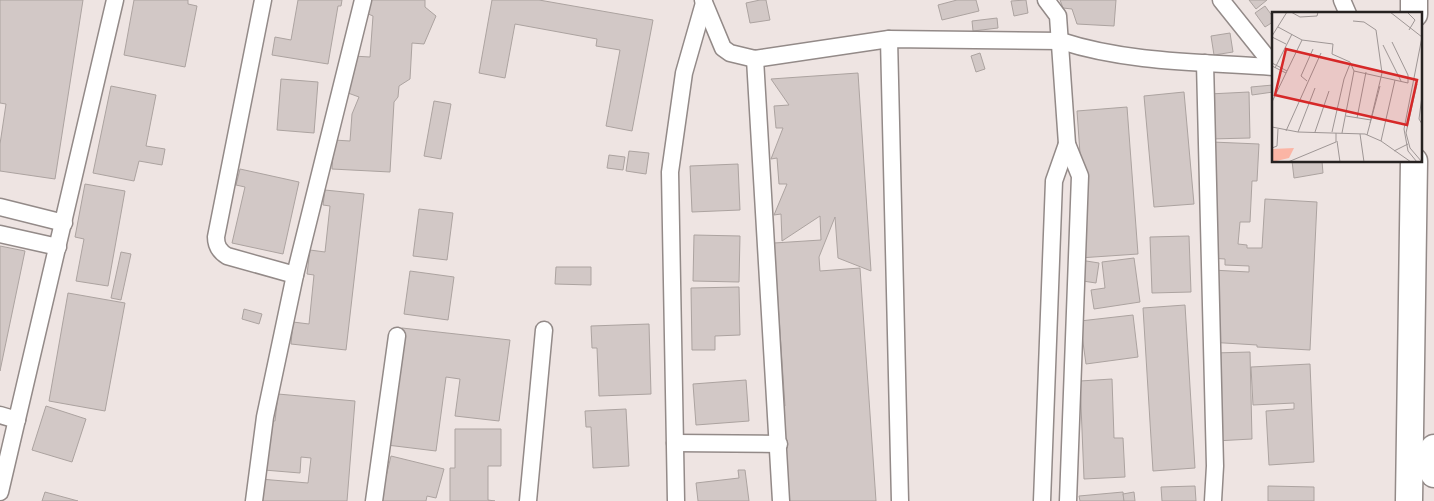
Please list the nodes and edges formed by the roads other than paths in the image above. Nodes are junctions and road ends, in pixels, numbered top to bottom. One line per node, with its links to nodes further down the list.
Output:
1 (115, 0): 18 (street)
2 (263, 0): 21 (street)
3 (363, 0): 21 (street)
4 (1046, 0): 10 (street)
5 (1221, 0): 13 (street)
6 (1342, 0): 8 (street)
7 (703, 2): 11 (street); 26 (street)
8 (1347, 12)
9 (889, 39): 10 (street); 11 (street); 36 (street)
10 (1061, 41): 12 (street); 15 (street)
11 (755, 59): 27 (street)
12 (1205, 63): 14 (street); 39 (street)
13 (1272, 65)
14 (1272, 66)
15 (1068, 144): 37 (street); 38 (street)
16 (1414, 162): 40 (main road)
17 (0, 207): 18 (street)
18 (64, 222): 20 (street)
19 (0, 234): 20 (street)
20 (58, 247): 25 (street)
21 (295, 275): 31 (street)
22 (544, 330): 33 (street)
23 (397, 336): 32 (street)
24 (0, 415): 25 (street)
25 (17, 420): 30 (street)
26 (675, 444): 27 (street); 34 (street)
27 (779, 444): 35 (street)
28 (1434, 448): 29 (main road)
29 (1434, 474)
30 (0, 492)
31 (254, 501)
32 (374, 501)
33 (528, 501)
34 (676, 501)
35 (781, 501)
36 (900, 501)
37 (1042, 501)
38 (1068, 501)
39 (1213, 501)
40 (1409, 501)

